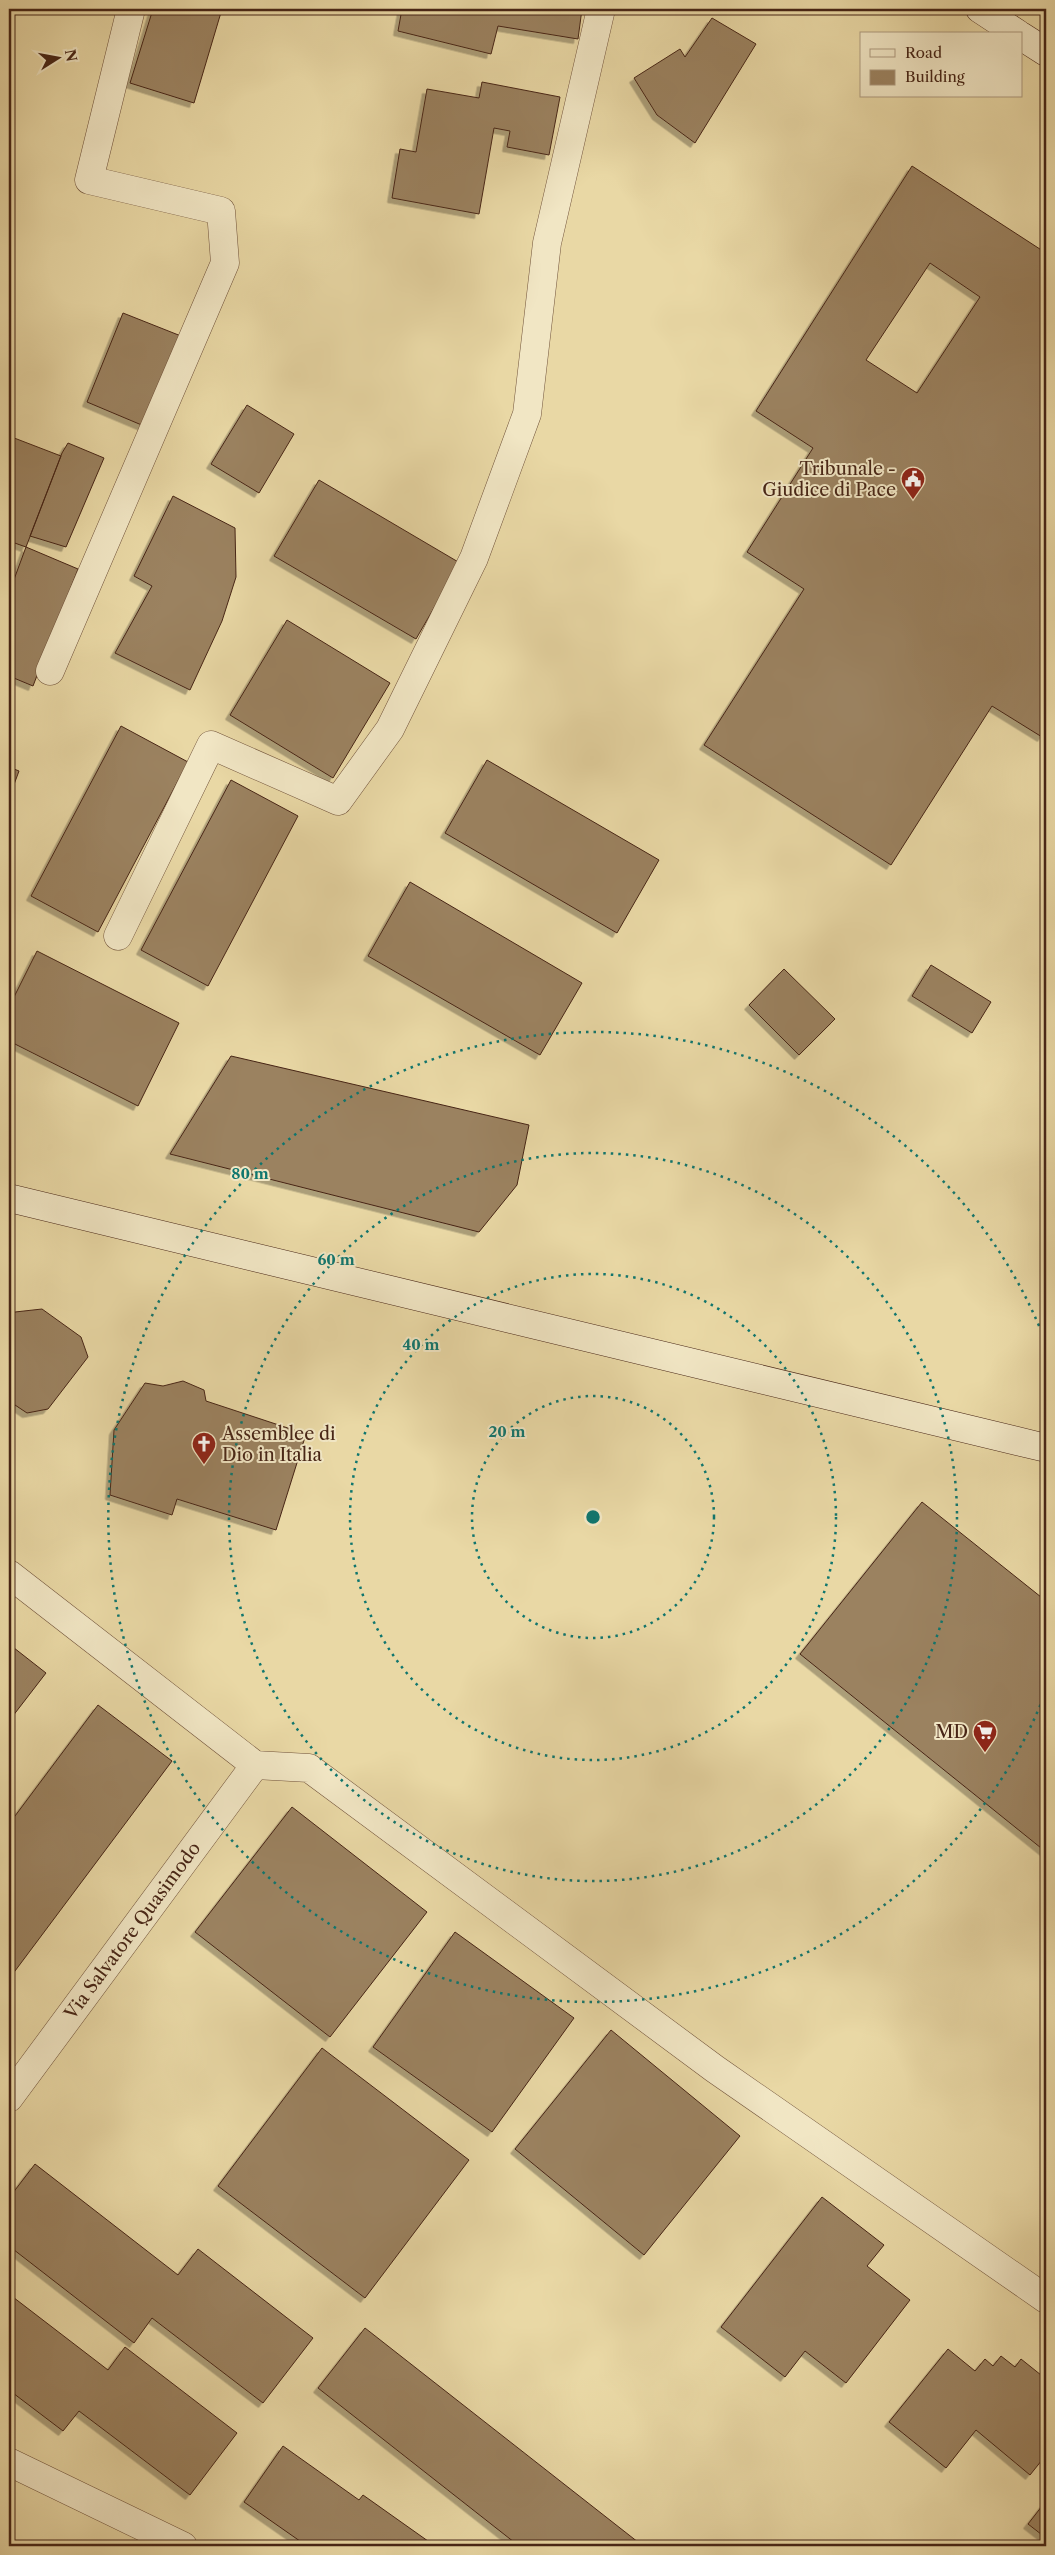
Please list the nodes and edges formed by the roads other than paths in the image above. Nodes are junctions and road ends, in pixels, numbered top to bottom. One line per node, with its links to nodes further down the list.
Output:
1 (131, 9): 7 (street)
2 (601, 9): 8 (street)
3 (980, 9): 4 (street)
4 (1015, 32)
5 (1022, 36): 6 (street)
6 (1046, 52)
7 (50, 671)
8 (118, 936)
9 (9, 1198): 10 (street)
10 (1046, 1448)
11 (9, 1574): 12 (street)
12 (255, 1764): 13 (street, Via Salvatore Quasimodo); 14 (street)
13 (9, 2098)
14 (1046, 2299)
15 (9, 2462): 16 (street)
16 (183, 2546)

